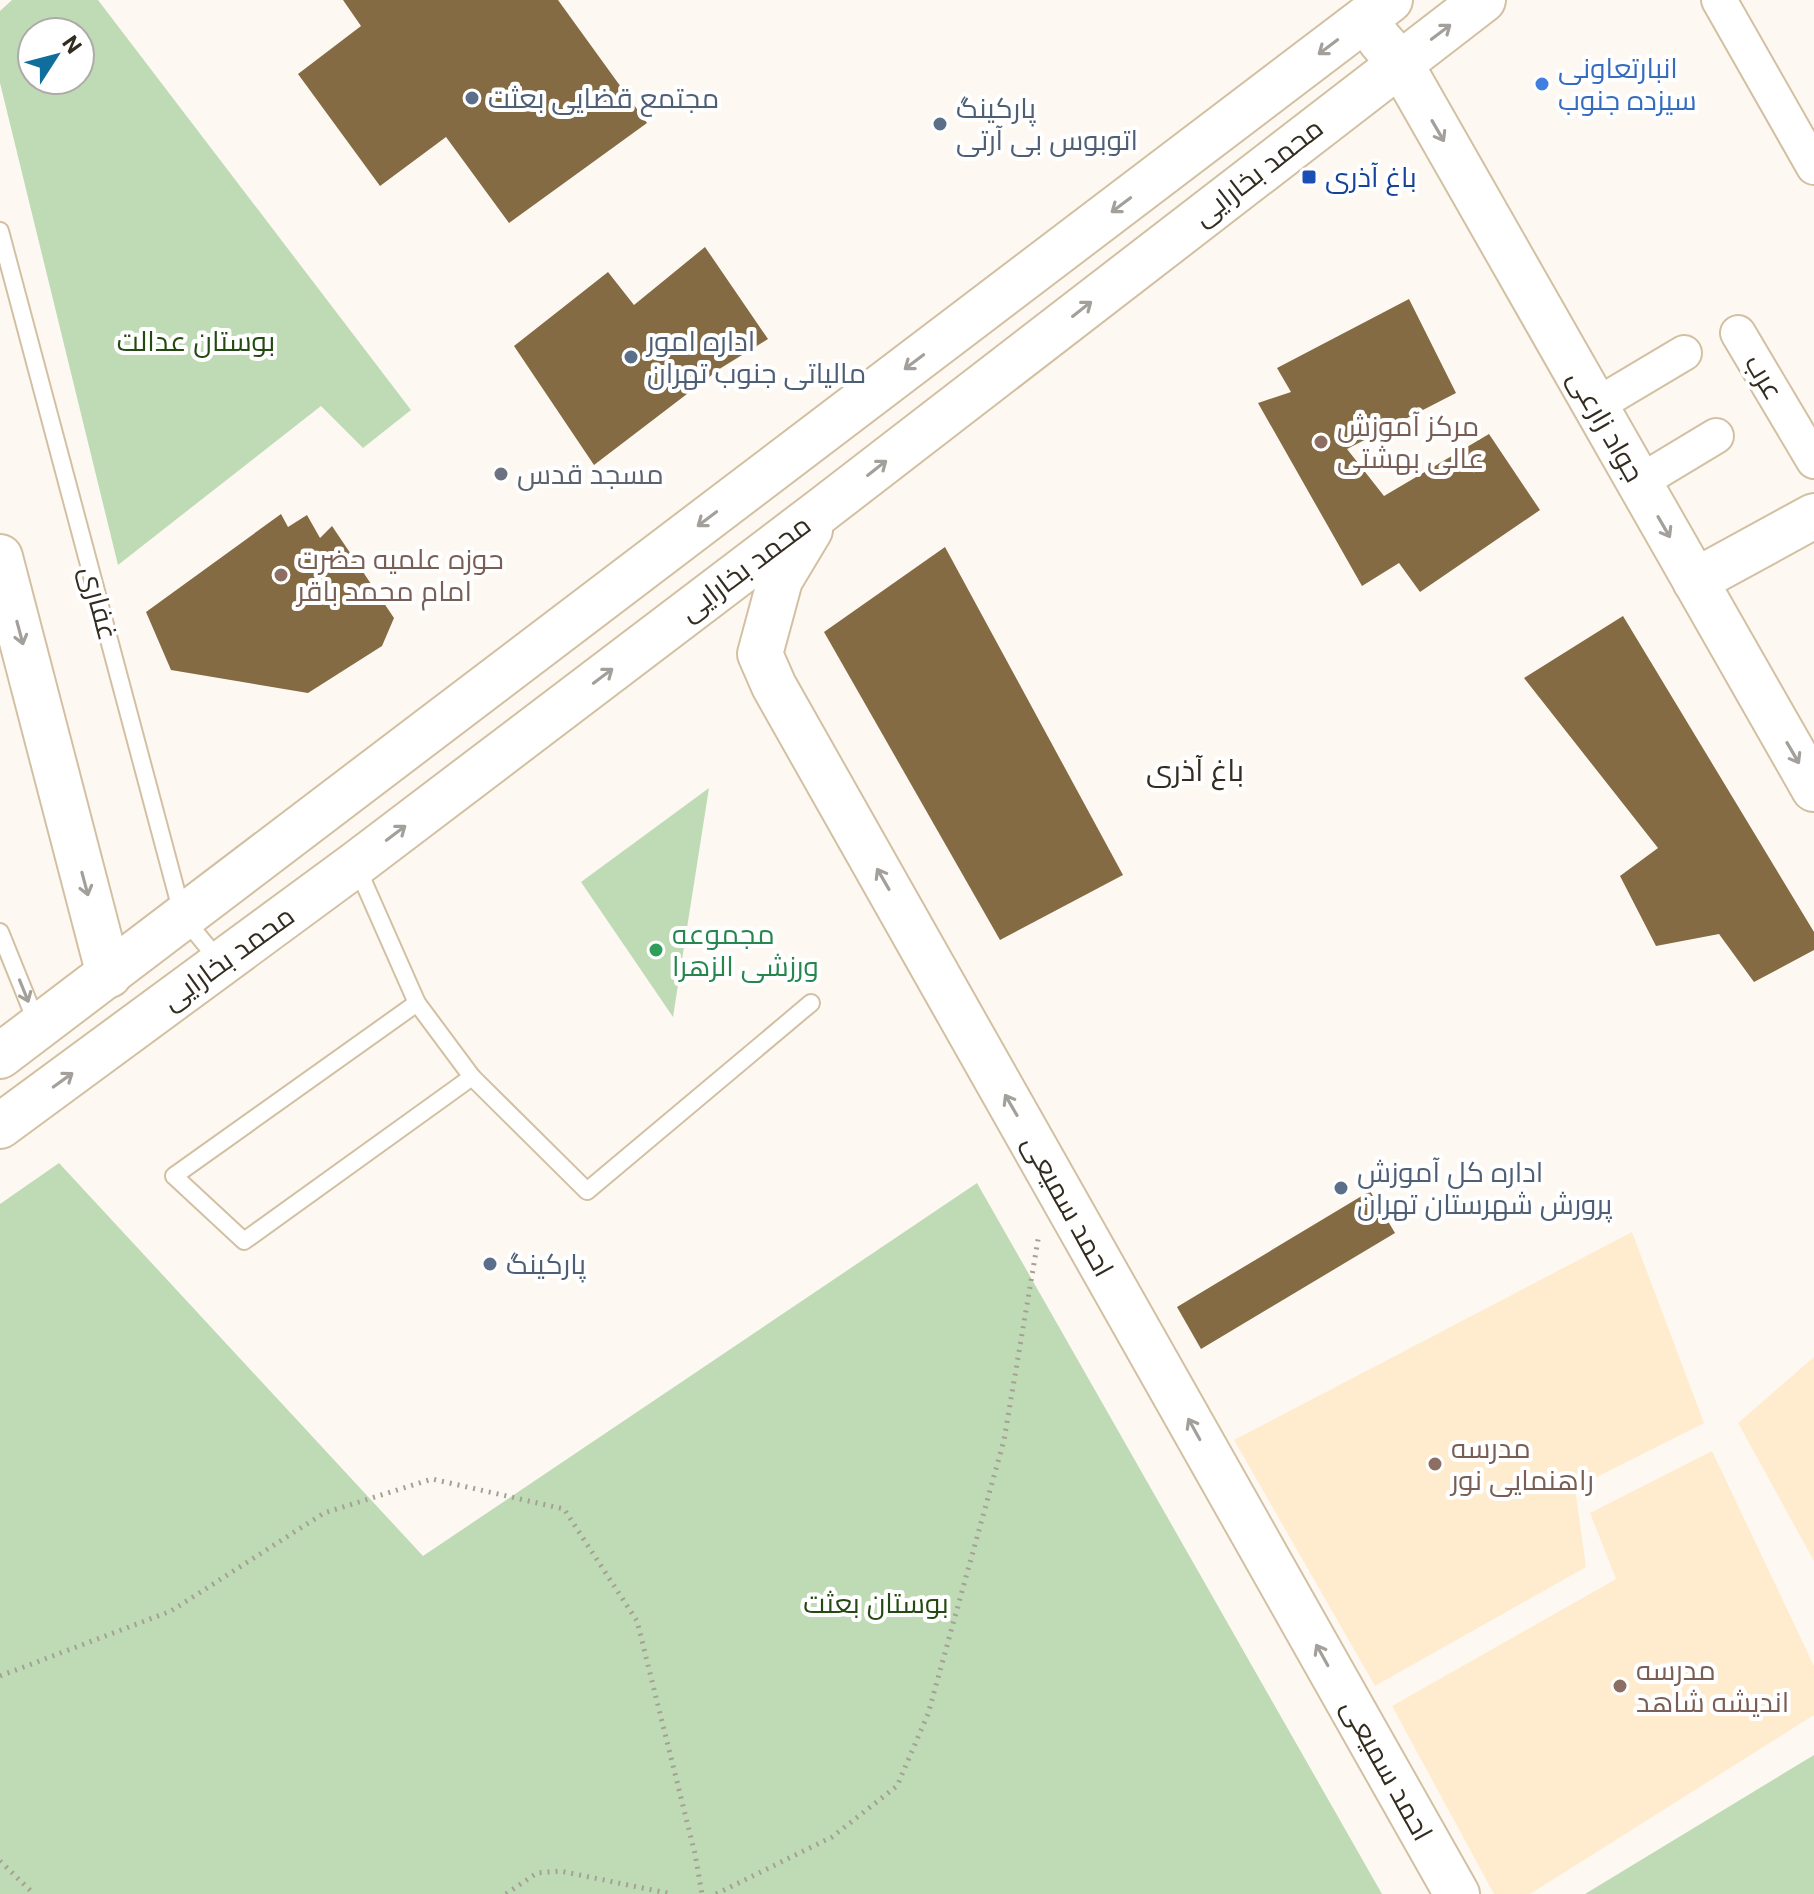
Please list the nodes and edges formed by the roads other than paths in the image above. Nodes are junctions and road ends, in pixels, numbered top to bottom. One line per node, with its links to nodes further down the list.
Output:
1 (1483, 0): 4 (main road, محمد بخارایی, one-way to 1)
2 (1719, 0): 5 (street)
3 (1376, 10): 4 (main road, جواد زارعی); 19 (main road, محمد بخارایی, one-way to 19)
4 (1400, 63): 9 (main road, جواد زارعی, one-way to 9); 13 (main road, محمد بخارایی, one-way to 4)
5 (1814, 167)
6 (0, 231): 19 (lane, غفاری)
7 (1738, 333): 11 (street, عرب)
8 (1684, 353): 9 (street)
9 (1595, 406): 12 (main road, جواد زارعی)
10 (1716, 436): 12 (street)
11 (1814, 461)
12 (1638, 483): 16 (main road, جواد زارعی, one-way to 16)
13 (822, 510): 18 (main road, محمد بخارایی, one-way to 13); 29 (main road, احمد سمیعی, one-way to 13)
14 (1814, 516): 16 (main road)
15 (0, 557): 21 (main road, one-way to 21)
16 (1695, 581): 17 (main road, جواد زارعی, one-way to 17)
17 (1814, 789)
18 (356, 864): 22 (main road, محمد بخارایی); 23 (lane)
19 (183, 917): 21 (main road, محمد بخارایی); 22 (lane, غفاری)
20 (0, 932): 25 (lane, one-way to 25)
21 (109, 975): 22 (main road); 25 (main road, محمد بخارایی)
22 (205, 975): 28 (main road, محمد بخارایی, one-way to 22)
23 (417, 1003): 27 (lane); 27 (lane)
24 (811, 1003): 27 (lane)
25 (39, 1027): 26 (main road, محمد بخارایی)
26 (0, 1056)
27 (472, 1077)
28 (0, 1126)
29 (1457, 1894)

